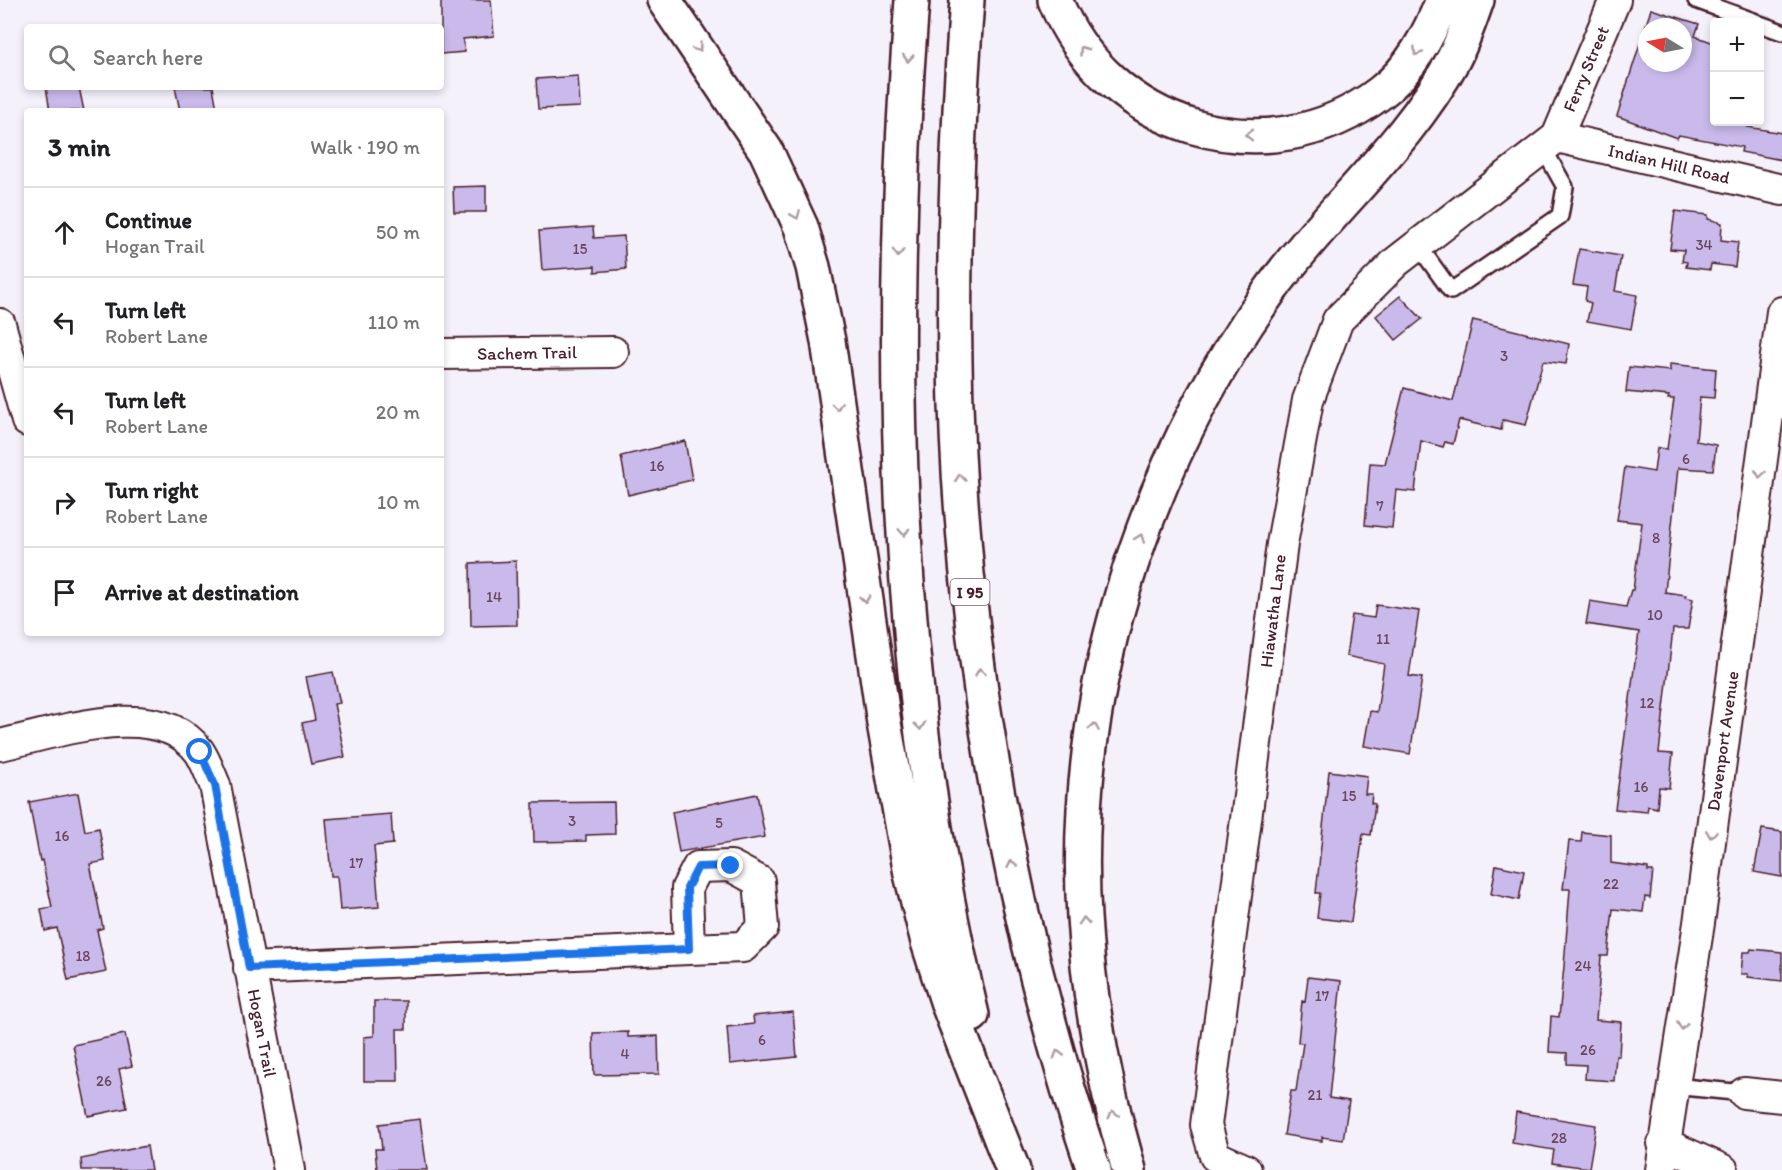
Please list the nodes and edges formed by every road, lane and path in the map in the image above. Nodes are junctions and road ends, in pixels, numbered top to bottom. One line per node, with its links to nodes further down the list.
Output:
1 (664, 0): 28 (highway, one-way to 28)
2 (912, 0): 28 (highway, one-way to 28)
3 (967, 0): 29 (highway, I 95, one-way to 3)
4 (1055, 0): 5 (highway, one-way to 4)
5 (1443, 0)
6 (1477, 0): 30 (highway, one-way to 6)
7 (1615, 0): 12 (street, Ferry Street)
8 (1696, 0): 9 (lane)
9 (1745, 18)
10 (1764, 25): 11 (lane)
11 (1782, 32)
12 (1550, 143): 13 (street, Indian Hill Road); 14 (street, Hiawatha Lane); 14 (lane)
13 (1782, 190)
14 (1418, 245): 31 (street, Hiawatha Lane)
15 (1782, 312): 23 (street, Davenport Avenue, one-way to 23)
16 (0, 324): 19 (street)
17 (613, 352): 18 (street, Sachem Trail)
18 (444, 354)
19 (24, 410)
20 (0, 745): 22 (street, Hogan Trail)
21 (689, 949): 22 (street)
22 (249, 968): 27 (street, Hogan Trail)
23 (1673, 1086): 24 (lane); 26 (street, Davenport Avenue)
24 (1744, 1093): 25 (street)
25 (1782, 1097)
26 (1662, 1157): 32 (street)
27 (289, 1170)
28 (1013, 1170)
29 (1094, 1170)
30 (1129, 1170)
31 (1246, 1170)
32 (1723, 1170)

